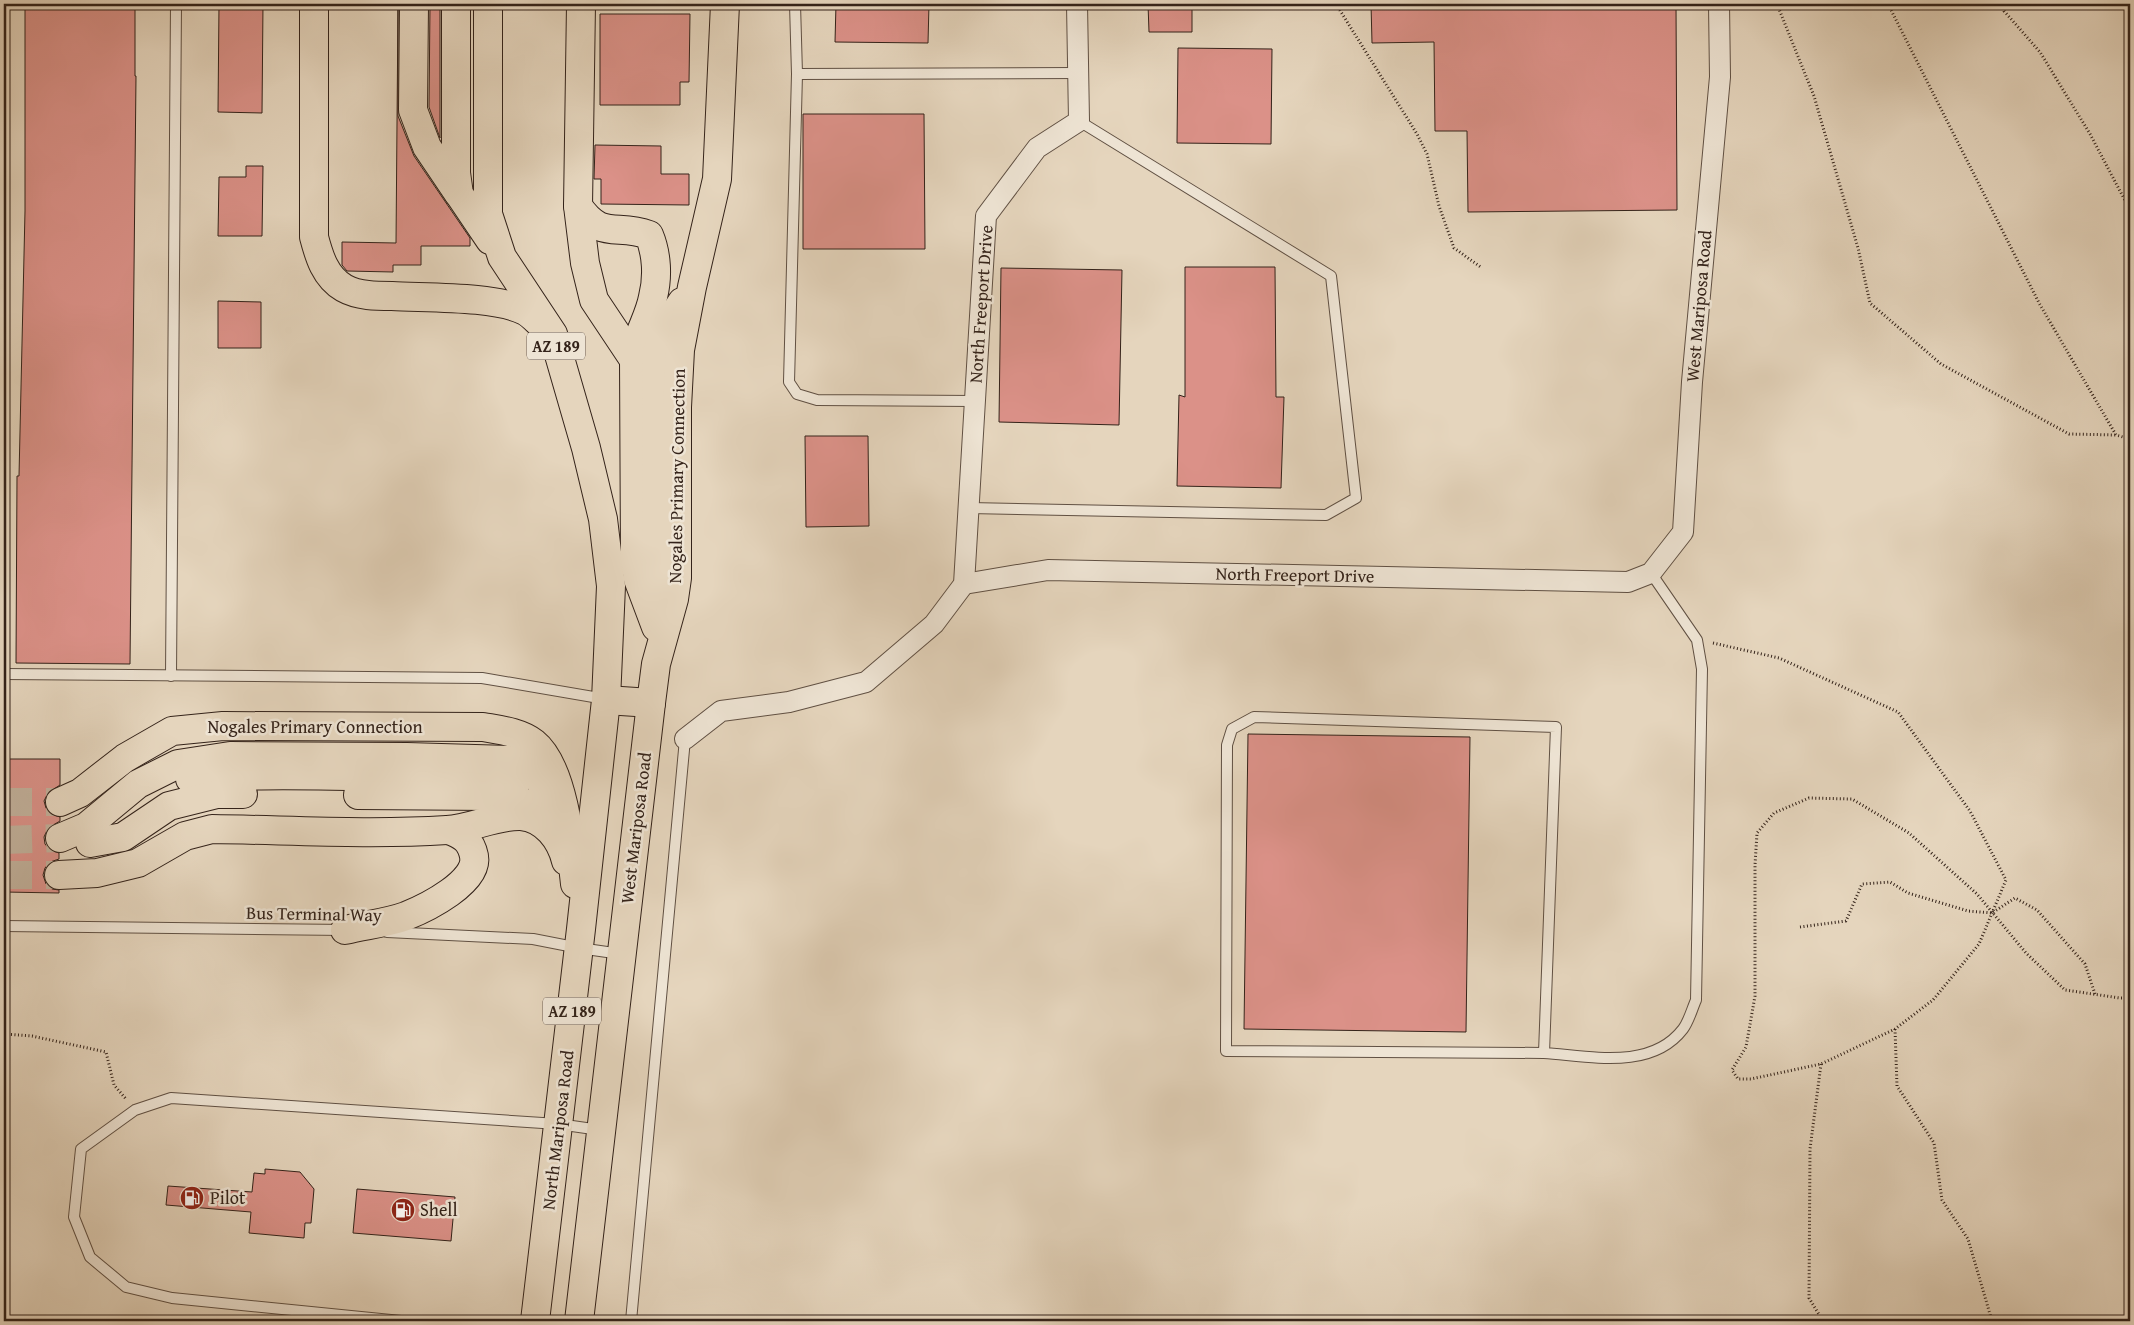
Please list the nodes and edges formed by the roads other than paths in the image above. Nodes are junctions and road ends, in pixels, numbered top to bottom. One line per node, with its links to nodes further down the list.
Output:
1 (176, 4): 27 (lane)
2 (314, 4): 18 (highway, AZ 189)
3 (414, 4): 14 (highway, AZ 189)
4 (456, 4): 14 (highway, AZ 189)
5 (488, 4): 16 (highway, AZ 189)
6 (581, 4): 15 (highway, AZ 189)
7 (725, 4): 17 (highway, Nogales Primary Connection / AZ 189)
8 (795, 4): 12 (lane)
9 (1077, 4): 11 (street)
10 (1719, 4): 22 (street, West Mariposa Road)
11 (1078, 73): 12 (lane); 13 (street)
12 (797, 74): 20 (lane)
13 (1079, 122): 20 (street, North Freeport Drive); 21 (lane)
14 (459, 194): 16 (highway, AZ 189)
15 (578, 206): 19 (highway, AZ 189); 19 (highway, Nogales Primary Connection / AZ 189)
16 (502, 257): 18 (highway, AZ 189)
17 (692, 287): 24 (highway, Nogales Primary Connection / AZ 189); 25 (highway, Nogales Primary Connection / AZ 189)
18 (553, 334): 28 (highway, AZ 189)
19 (634, 360): 24 (highway, Nogales Primary Connection / AZ 189)
20 (974, 401): 21 (street, North Freeport Drive)
21 (968, 508): 23 (street, North Freeport Drive)
22 (1651, 574): 23 (street, North Freeport Drive); 39 (lane)
23 (964, 584): 30 (street)
24 (656, 627): 25 (highway, Nogales Primary Connection / AZ 189)
25 (656, 664): 29 (highway, Nogales Primary Connection / AZ 189)
26 (4, 674): 27 (lane)
27 (171, 676): 28 (lane)
28 (606, 700): 29 (highway); 36 (highway, North Mariposa Road / AZ 189)
29 (651, 703): 38 (highway, West Mariposa Road / AZ 189)
30 (685, 739): 45 (lane)
31 (521, 816): 32 (highway); 33 (highway); 34 (highway)
32 (556, 816): 34 (highway, Nogales Primary Connection); 34 (highway, Nogales Primary Connection); 34 (highway, Nogales Primary Connection); 36 (highway, Nogales Primary Connection); 36 (highway, Nogales Primary Connection)
33 (449, 830): 34 (highway); 37 (highway)
34 (60, 837)
35 (4, 926): 37 (lane, Bus Terminal Way)
36 (579, 928): 37 (lane, Bus Terminal Way); 38 (lane, Bus Terminal Way); 40 (highway, North Mariposa Road / AZ 189)
37 (346, 930)
38 (621, 954): 41 (highway, AZ 189)
39 (1544, 1053): 39 (lane)
40 (558, 1124): 41 (lane); 42 (lane); 43 (highway, North Mariposa Road / AZ 189)
41 (601, 1130): 44 (highway, AZ 189)
42 (401, 1321)
43 (535, 1321)
44 (579, 1321)
45 (631, 1321)

